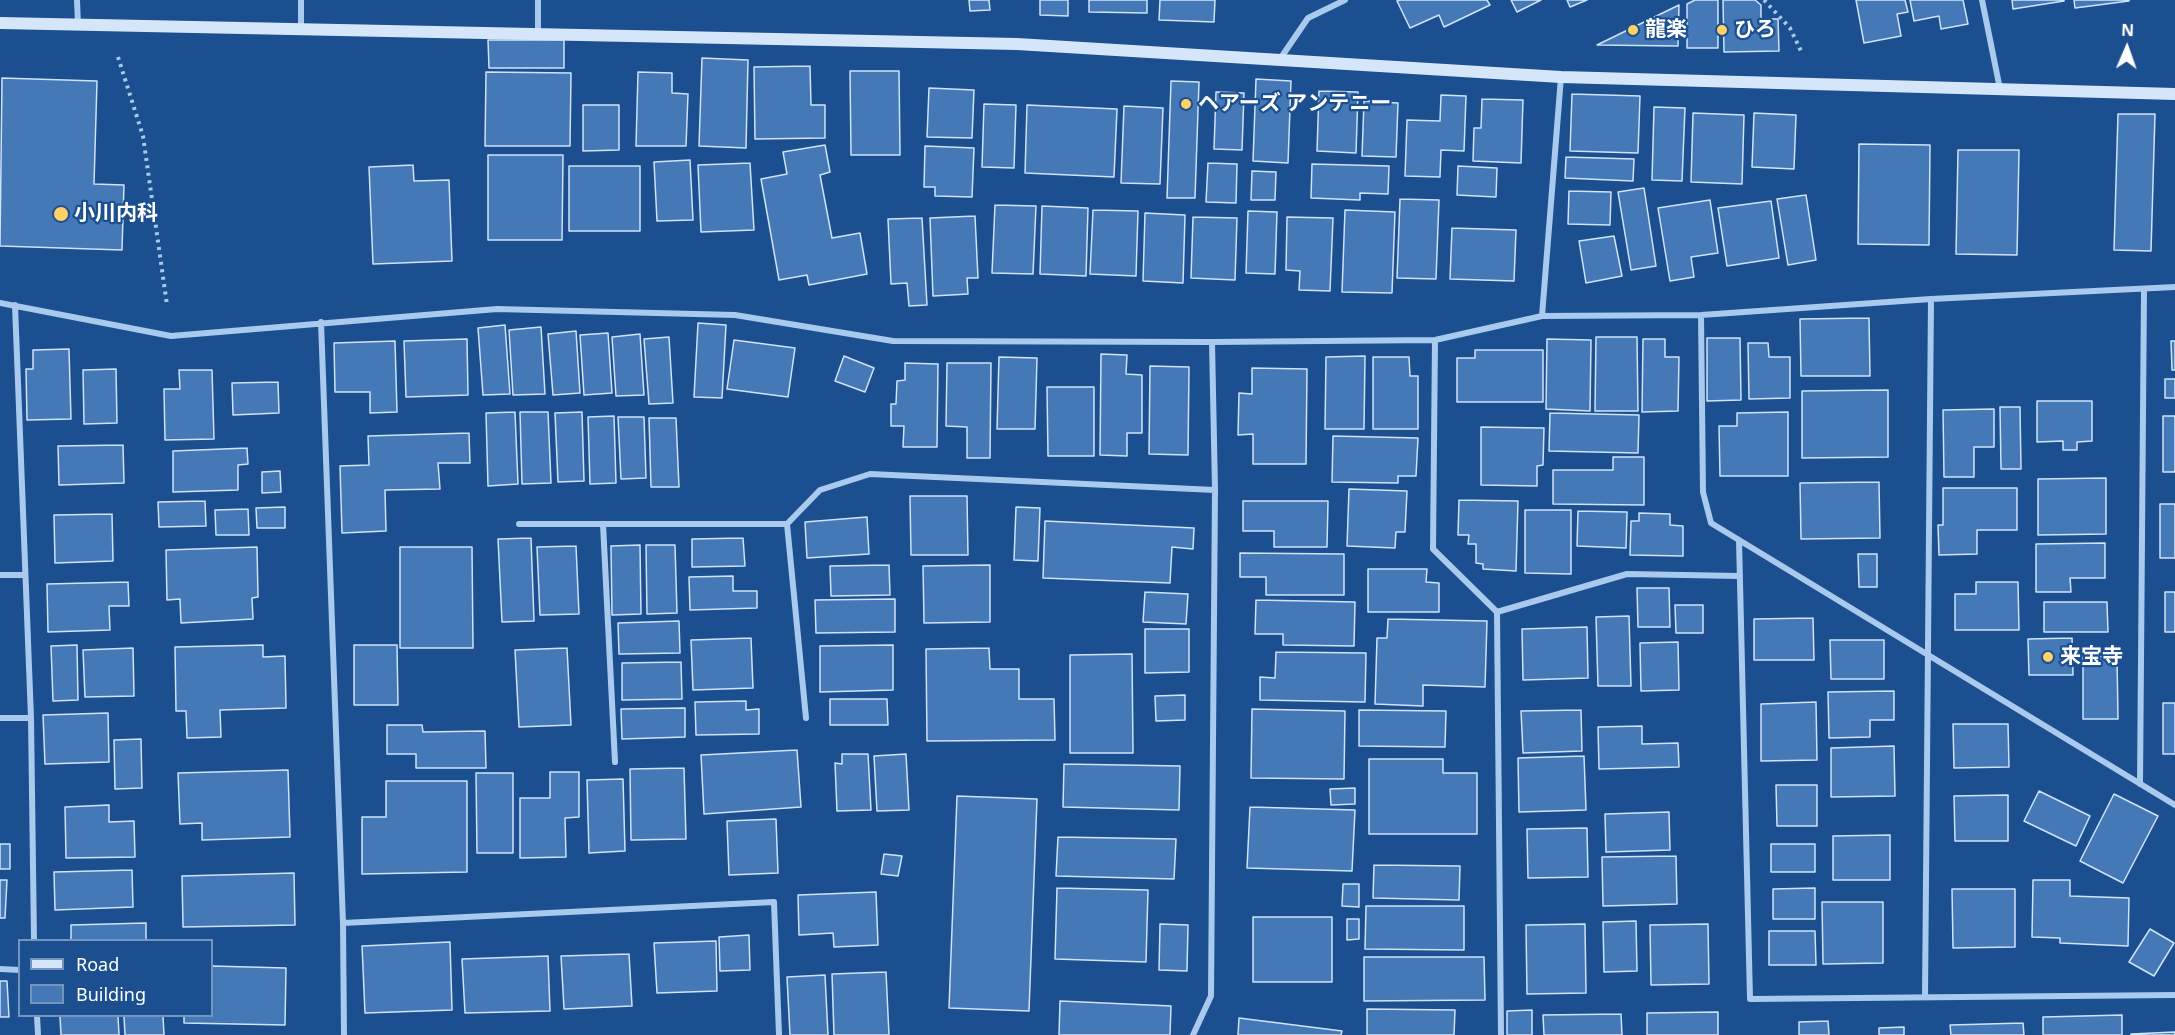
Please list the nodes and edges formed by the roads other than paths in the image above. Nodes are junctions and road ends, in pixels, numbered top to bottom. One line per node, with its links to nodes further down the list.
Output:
1 (77, 0): 7 (street)
2 (301, 0): 8 (street)
3 (538, 0): 9 (street)
4 (1345, 0): 10 (street)
5 (1982, 0): 12 (street)
6 (0, 22): 7 (street)
7 (78, 25): 8 (street)
8 (301, 28): 9 (street)
9 (538, 32): 10 (street)
10 (1280, 60): 11 (street)
11 (1561, 77): 12 (street); 20 (street)
12 (2000, 89): 13 (street)
13 (2175, 94)
14 (2175, 287): 15 (street)
15 (2144, 290): 16 (street); 38 (street)
16 (1931, 299): 19 (street); 33 (street)
17 (0, 303): 18 (street)
18 (15, 305): 21 (street); 30 (street)
19 (1701, 315): 20 (street); 28 (street)
20 (1542, 316): 22 (street)
21 (321, 322): 23 (street); 40 (street)
22 (1435, 340): 23 (street); 32 (street)
23 (1212, 342): 24 (street)
24 (1215, 490): 27 (street); 50 (street)
25 (519, 524): 26 (street)
26 (603, 524): 27 (street); 37 (street)
27 (787, 524): 36 (street)
28 (1739, 540): 31 (street); 33 (street)
29 (0, 575): 30 (street)
30 (25, 575): 35 (street)
31 (1740, 576): 32 (street); 45 (street)
32 (1497, 612): 51 (street)
33 (1927, 655): 38 (street); 45 (street)
34 (0, 718): 35 (street)
35 (31, 718): 41 (street)
36 (806, 718)
37 (615, 762)
38 (2140, 784): 39 (street)
39 (2175, 806)
40 (344, 923): 48 (street); 49 (street)
41 (34, 939)
42 (0, 969): 43 (street)
43 (18, 970)
44 (2175, 995): 45 (street)
45 (1925, 997)
46 (37, 1017): 47 (street)
47 (38, 1035)
48 (344, 1035)
49 (779, 1035)
50 (1193, 1035)
51 (1501, 1035)

